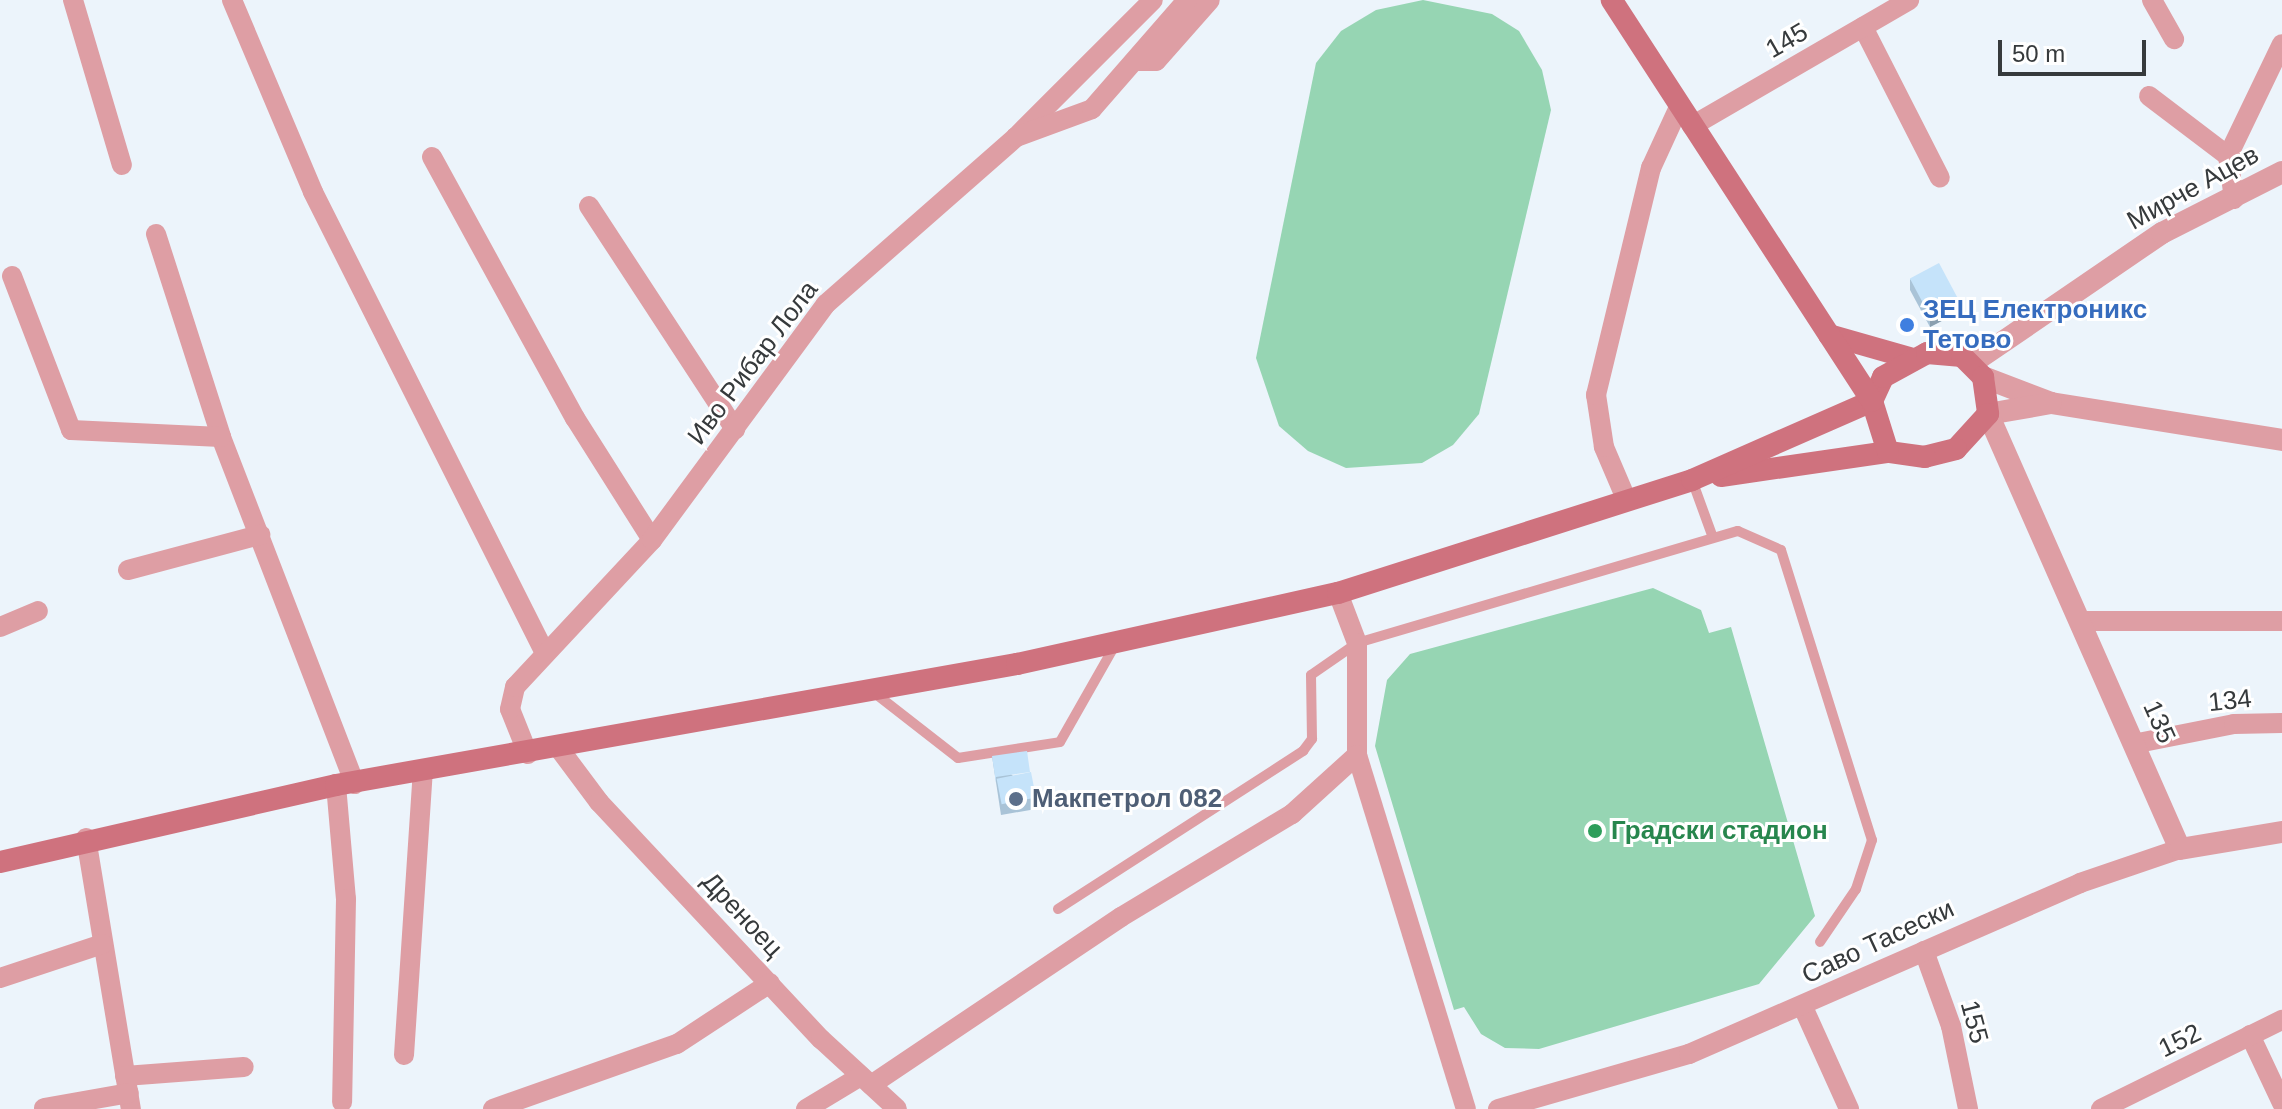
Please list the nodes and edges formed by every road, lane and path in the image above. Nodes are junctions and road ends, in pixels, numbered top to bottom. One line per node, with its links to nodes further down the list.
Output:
1 (73, 0): 18 (street)
2 (232, 0): 48 (street)
3 (1153, 0): 15 (street)
4 (1187, 0): 12 (street, Иво Рибар Лола)
5 (1210, 0): 12 (street)
6 (1612, 0): 14 (main road)
7 (1909, 0): 9 (street, 145)
8 (2152, 0): 10 (street)
9 (1863, 27): 14 (street, 145); 20 (street)
10 (2174, 39)
11 (2282, 44): 16 (street)
12 (1138, 61): 15 (street, Иво Рибар Лола)
13 (2149, 96): 16 (street)
14 (1686, 116): 25 (main road); 36 (street)
15 (1016, 137): 31 (street, Иво Рибар Лола)
16 (2228, 156): 21 (street)
17 (432, 157): 39 (street)
18 (122, 165)
19 (2282, 172): 21 (street, Мирче Ацев)
20 (1940, 178)
21 (2234, 199): 27 (street, Мирче Ацев)
22 (589, 206): 31 (street)
23 (156, 234): 32 (street)
24 (12, 276): 32 (street)
25 (1829, 335): 26 (main road); 28 (main road)
26 (1910, 358): 27 (main road); 28 (main road)
27 (1978, 370): 29 (street); 30 (main road)
28 (1872, 401): 34 (main road); 35 (main road)
29 (2051, 403): 30 (street); 33 (street)
30 (1988, 414): 34 (main road); 44 (street, 135)
31 (735, 429): 39 (street, Иво Рибар Лола)
32 (221, 437): 37 (street)
33 (2282, 440)
34 (1888, 452): 35 (main road)
35 (1692, 480): 36 (main road); 38 (lane)
36 (1627, 501): 41 (main road)
37 (260, 535): 40 (street); 56 (street)
38 (1712, 535): 47 (lane); 62 (lane)
39 (652, 540): 48 (street, Иво Рибар Лола)
40 (128, 570)
41 (1338, 593): 46 (main road); 47 (street)
42 (38, 611): 45 (street)
43 (2281, 617): 44 (street)
44 (2080, 621): 51 (street, 135)
45 (0, 627)
46 (1118, 641): 49 (main road); 49 (lane)
47 (1357, 643): 54 (street); 61 (lane)
48 (545, 653): 53 (street, Иво Рибар Лола)
49 (870, 689): 52 (main road)
50 (2282, 723): 51 (street, 134)
51 (2138, 743): 59 (street, 135)
52 (558, 747): 53 (main road); 66 (street, Дреноец)
53 (528, 754): 55 (main road)
54 (1357, 755): 72 (street); 80 (street)
55 (423, 772): 56 (main road); 70 (street)
56 (346, 785): 58 (main road); 74 (street)
57 (2282, 832): 59 (street, Саво Тасески)
58 (86, 838): 60 (main road); 63 (street)
59 (2180, 849): 64 (street, Саво Тасески)
60 (0, 862)
61 (1058, 909)
62 (1820, 942)
63 (103, 944): 65 (street); 73 (street)
64 (1924, 951): 67 (street, Саво Тасески); 83 (street, 155)
65 (0, 978)
66 (770, 983): 72 (street, Дреноец); 77 (street)
67 (1803, 1007): 81 (street, Саво Тасески); 82 (street)
68 (2282, 1020): 69 (street, 152)
69 (2250, 1035): 75 (street); 84 (street, 152)
70 (404, 1055)
71 (244, 1067): 73 (street)
72 (866, 1080): 78 (street); 79 (street, Дреноец)
73 (128, 1093): 76 (street)
74 (342, 1102)
75 (2282, 1103)
76 (44, 1108)
77 (493, 1109)
78 (806, 1109)
79 (897, 1109)
80 (1466, 1109)
81 (1498, 1109)
82 (1849, 1109)
83 (1968, 1109)
84 (2101, 1109)

